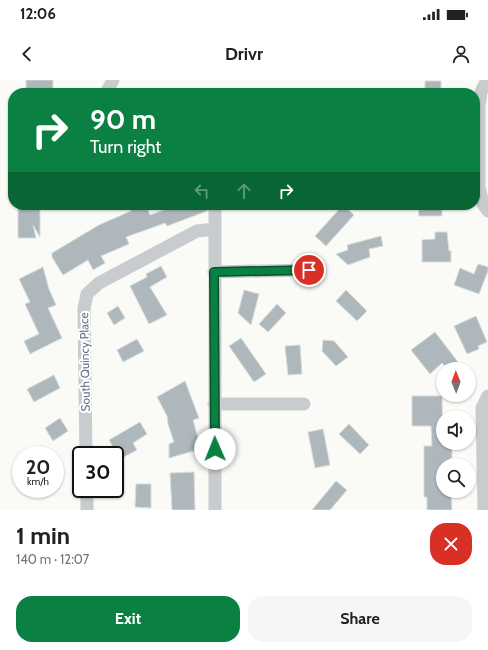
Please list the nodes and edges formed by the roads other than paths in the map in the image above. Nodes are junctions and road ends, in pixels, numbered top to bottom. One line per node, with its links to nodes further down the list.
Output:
1 (488, 80): 2 (street)
2 (480, 97)
3 (480, 191): 5 (street)
4 (215, 210): 6 (street)
5 (488, 211)
6 (215, 229): 8 (street); 12 (street, South Quincy Place)
7 (309, 270): 8 (street)
8 (214, 272): 10 (street)
9 (488, 396): 16 (street)
10 (214, 404): 11 (street); 15 (street)
11 (304, 404)
12 (86, 446)
13 (87, 498): 14 (street)
14 (88, 510)
15 (215, 510)
16 (484, 510)

